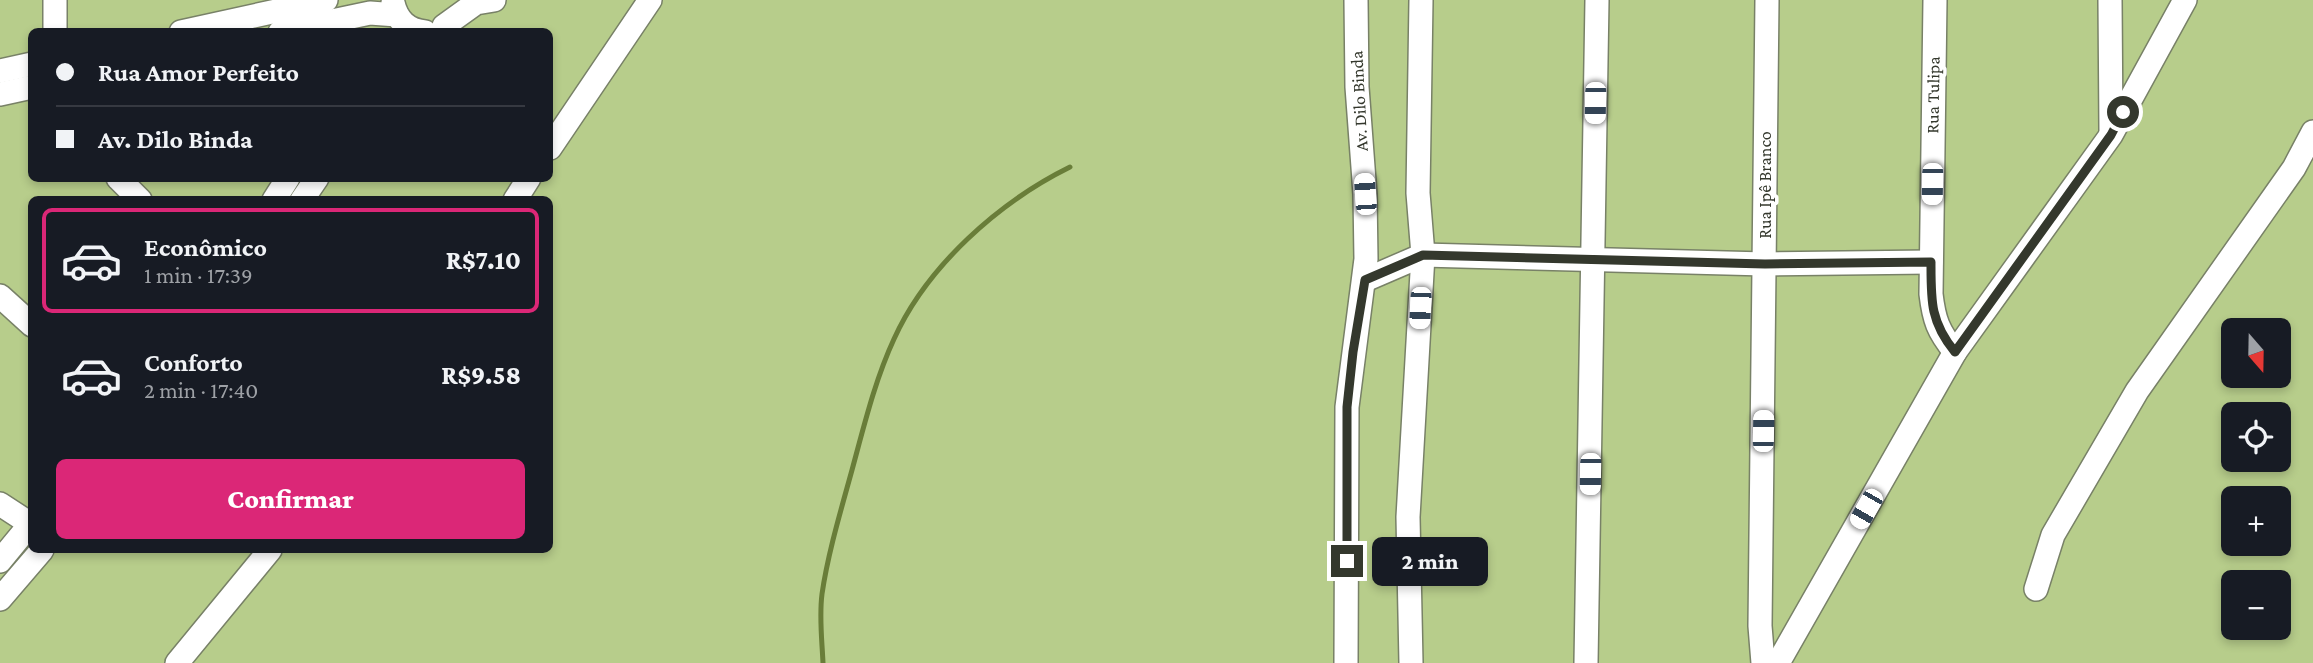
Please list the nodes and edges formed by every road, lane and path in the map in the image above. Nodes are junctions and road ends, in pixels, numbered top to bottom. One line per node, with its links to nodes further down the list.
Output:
1 (55, 0): 14 (street)
2 (326, 0): 15 (street)
3 (456, 0): 18 (street)
4 (494, 0): 19 (street)
5 (1356, 0): 33 (street, Av. Dilo Binda)
6 (1421, 0): 29 (street)
7 (1597, 0): 30 (street)
8 (1767, 0): 32 (street, Rua Ipê Branco)
9 (1935, 0): 31 (street, Rua Tulipa)
10 (2110, 0): 25 (street)
11 (2185, 0): 25 (street)
12 (646, 3): 26 (street)
13 (396, 17): 16 (street); 17 (street)
14 (55, 28)
15 (199, 28)
16 (299, 28)
17 (410, 28)
18 (434, 28)
19 (435, 28)
20 (28, 65): 21 (street)
21 (0, 71)
22 (28, 88): 23 (street)
23 (0, 94)
24 (2313, 132): 43 (street)
25 (2111, 135): 36 (street)
26 (553, 143)
27 (122, 182): 28 (street)
28 (136, 196)
29 (1423, 255): 30 (street); 33 (street); 47 (street)
30 (1593, 258): 32 (street); 48 (street)
31 (1931, 262): 32 (street); 36 (street, Rua Tulipa)
32 (1765, 264): 49 (street, Rua Ipê Branco)
33 (1365, 280): 46 (street, Av. Dilo Binda)
34 (0, 296): 35 (street)
35 (28, 321)
36 (1955, 352): 50 (street)
37 (0, 504): 38 (street)
38 (28, 522)
39 (28, 528): 42 (street)
40 (39, 553): 44 (street)
41 (268, 553): 45 (street)
42 (0, 561)
43 (2036, 589)
44 (0, 599)
45 (177, 663)
46 (1346, 663)
47 (1411, 663)
48 (1586, 663)
49 (1763, 663)
50 (1778, 663)

